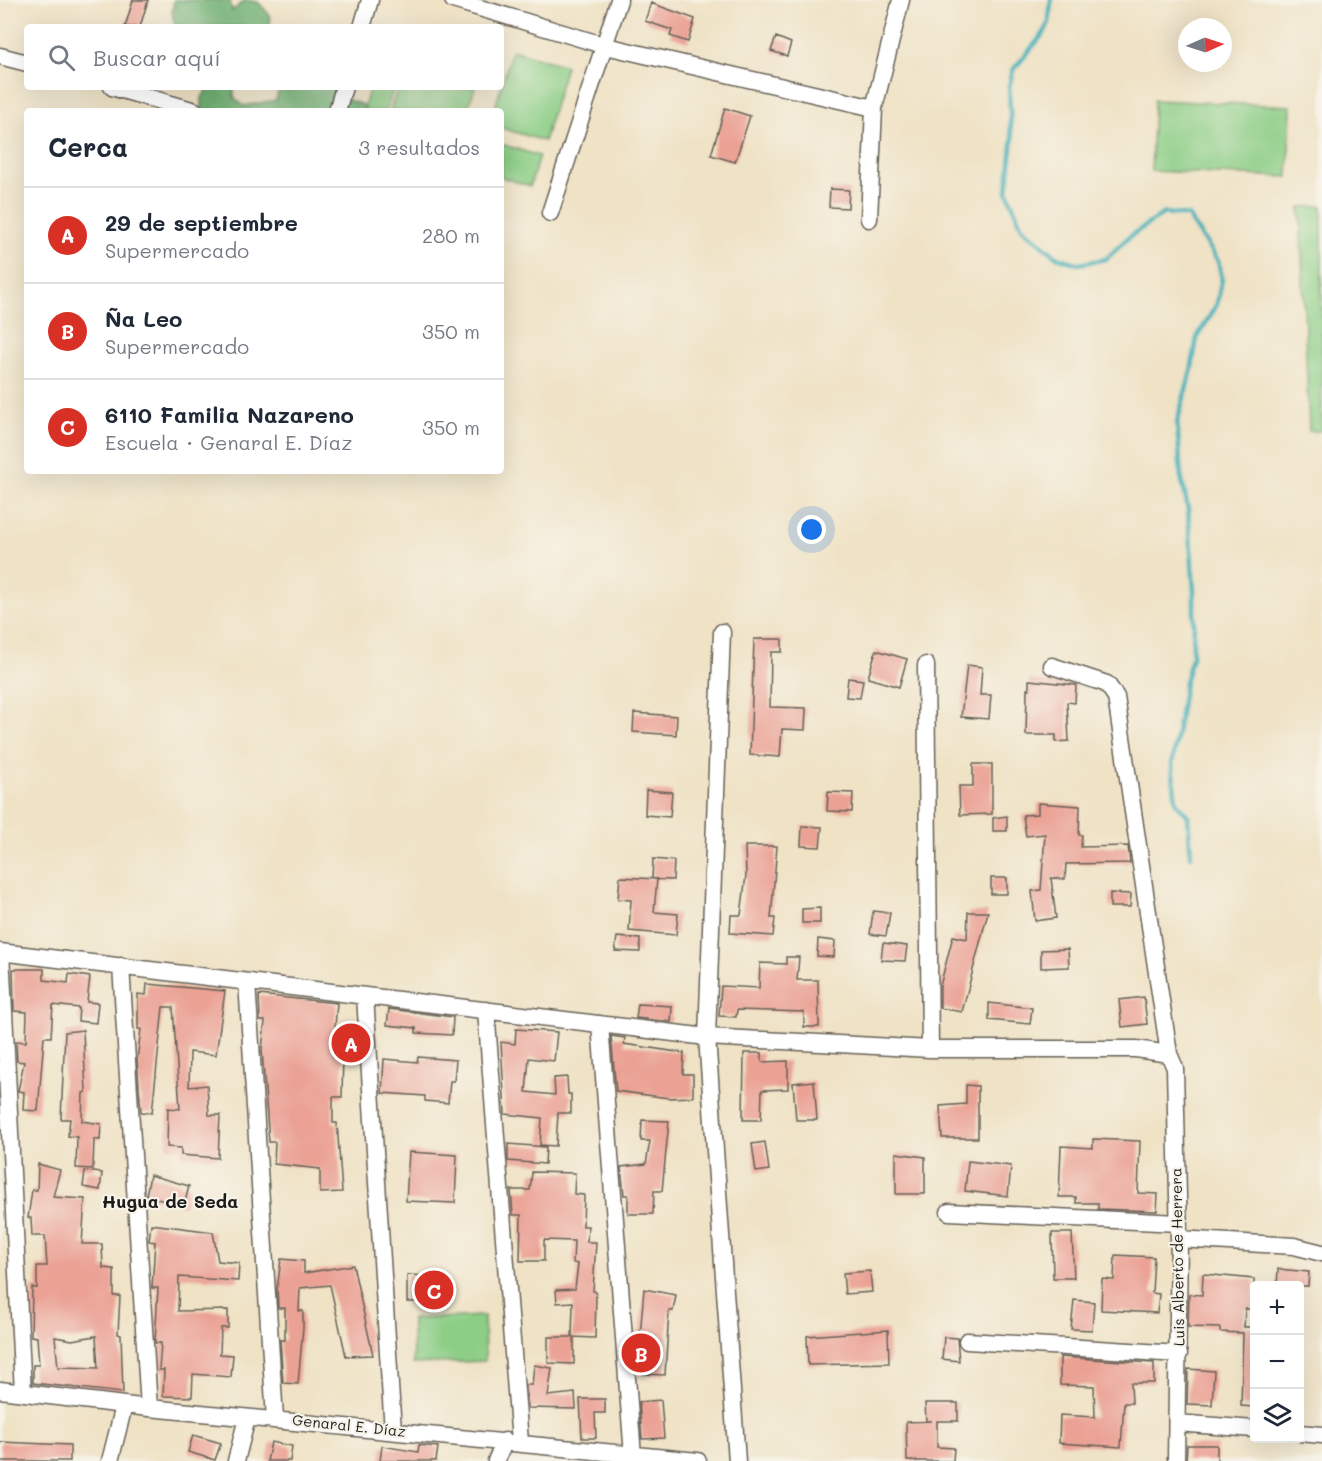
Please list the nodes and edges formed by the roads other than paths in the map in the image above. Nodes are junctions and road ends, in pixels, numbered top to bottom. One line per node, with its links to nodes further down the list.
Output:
1 (370, 0): 5 (street)
2 (453, 0): 6 (street)
3 (619, 0): 6 (street)
4 (902, 0): 13 (street)
5 (363, 24)
6 (606, 46): 13 (street); 14 (street)
7 (0, 56): 8 (street)
8 (24, 62)
9 (122, 90): 11 (street)
10 (343, 90): 12 (street)
11 (185, 108)
12 (338, 108)
13 (874, 108): 15 (street)
14 (550, 213)
15 (869, 219)
16 (722, 632): 25 (street)
17 (926, 665): 26 (street)
18 (1052, 666): 27 (street, Luis Alberto de Herrera)
19 (0, 952): 20 (street); 34 (street)
20 (121, 966): 21 (street); 36 (street)
21 (247, 982): 22 (street); 38 (street)
22 (365, 996): 23 (street); 41 (street)
23 (486, 1010): 24 (street); 44 (street)
24 (600, 1024): 25 (street); 45 (street)
25 (707, 1037): 26 (street); 50 (street)
26 (930, 1048): 27 (street)
27 (1169, 1054): 29 (street, Luis Alberto de Herrera)
28 (949, 1212): 29 (street)
29 (1179, 1231): 30 (street); 32 (street, Luis Alberto de Herrera)
30 (1322, 1253)
31 (967, 1341): 32 (street)
32 (1179, 1354): 39 (street, Luis Alberto de Herrera)
33 (0, 1390): 34 (street, Genaral E. Díaz)
34 (23, 1393): 35 (street, Genaral E. Díaz)
35 (124, 1406): 36 (street, Genaral E. Díaz); 46 (street)
36 (149, 1408): 37 (street, Genaral E. Díaz)
37 (247, 1418): 38 (street, Genaral E. Díaz); 47 (street)
38 (275, 1419): 41 (street, Genaral E. Díaz)
39 (1177, 1424): 40 (street); 51 (street, Luis Alberto de Herrera)
40 (1250, 1429)
41 (393, 1431): 44 (street, Genaral E. Díaz)
42 (1304, 1433): 43 (street)
43 (1322, 1434)
44 (512, 1442): 45 (street, Genaral E. Díaz); 48 (street)
45 (633, 1456): 49 (street, Genaral E. Díaz)
46 (110, 1461)
47 (236, 1461)
48 (496, 1461)
49 (698, 1461)
50 (737, 1461)
51 (1176, 1461)

